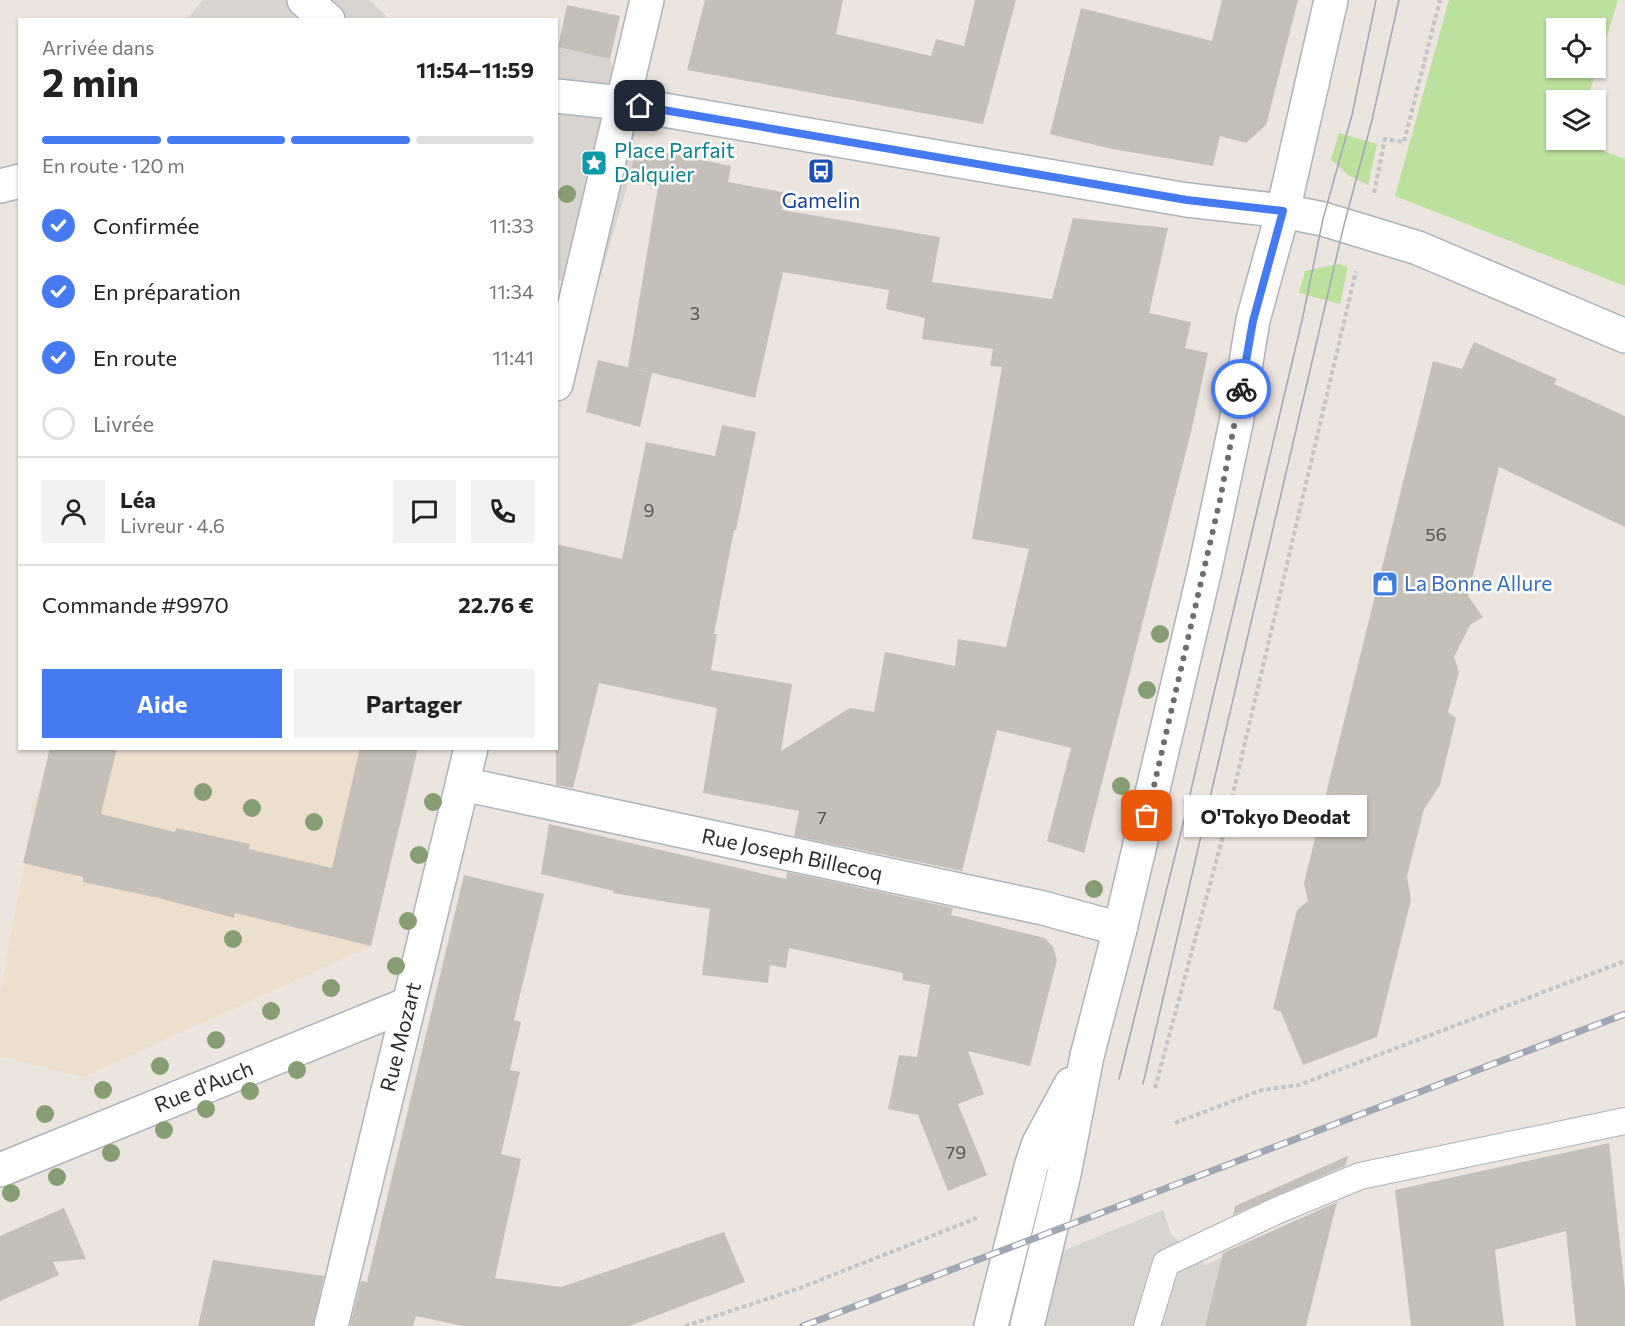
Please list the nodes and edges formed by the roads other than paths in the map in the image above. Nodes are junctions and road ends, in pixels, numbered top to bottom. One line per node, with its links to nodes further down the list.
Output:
1 (304, 0): 4 (street)
2 (647, 0): 6 (street)
3 (1331, 0): 9 (street)
4 (326, 18)
5 (558, 96): 6 (street)
6 (623, 103): 9 (street); 11 (street)
7 (18, 182): 8 (street)
8 (0, 186)
9 (1283, 211): 10 (street); 14 (street)
10 (1625, 336)
11 (558, 376)
12 (471, 750): 13 (street, Rue Mozart)
13 (463, 784): 14 (street, Rue Joseph Billecoq); 15 (street, Rue Mozart)
14 (1120, 928): 16 (street)
15 (408, 1004): 18 (street, Rue d'Auch); 19 (street, Rue Mozart)
16 (1087, 1056): 20 (street); 21 (street)
17 (1625, 1121): 22 (lane)
18 (0, 1170)
19 (331, 1326)
20 (991, 1326)
21 (1027, 1326)
22 (1147, 1326)

